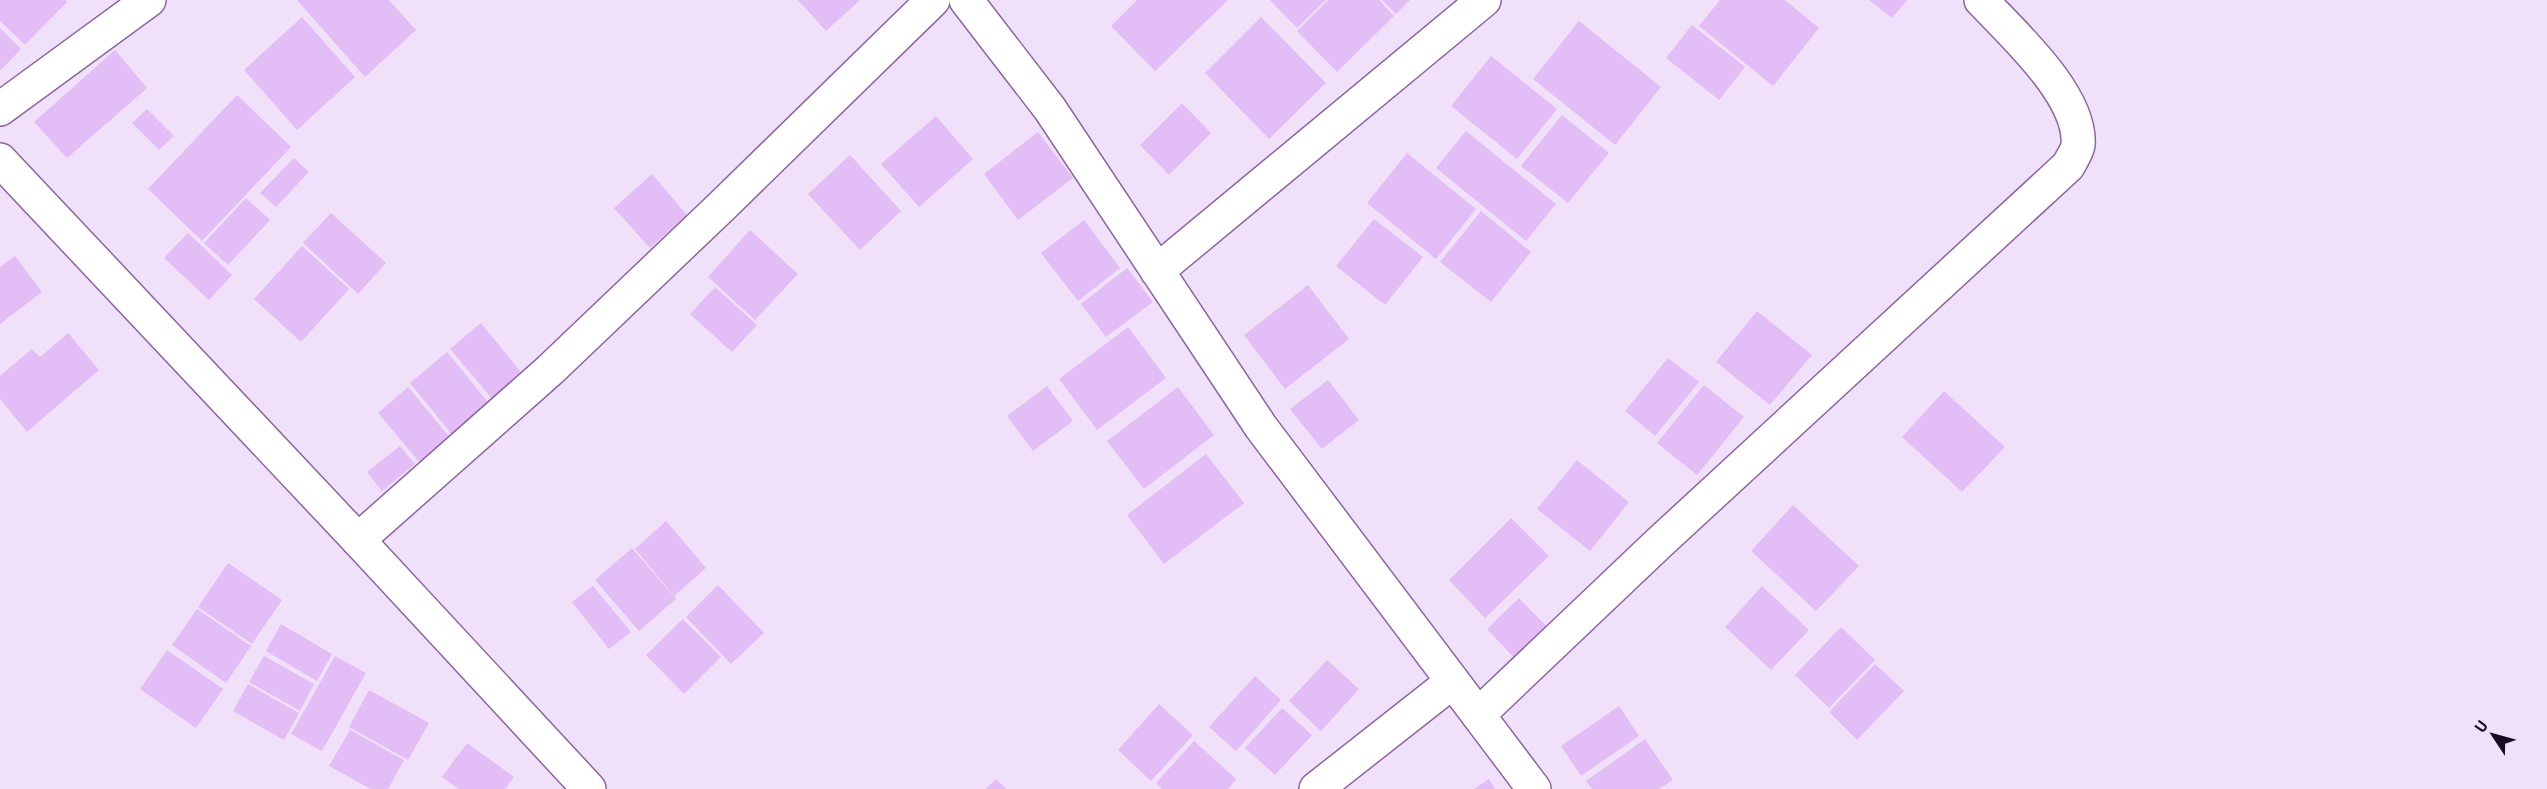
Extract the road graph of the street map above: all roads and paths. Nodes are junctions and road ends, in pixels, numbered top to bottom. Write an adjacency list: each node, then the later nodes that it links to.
1 (149, 0): 6 (street)
2 (933, 0): 9 (street)
3 (966, 0): 8 (street)
4 (1484, 0): 8 (street)
5 (1981, 0): 11 (street)
6 (0, 109)
7 (0, 160): 9 (street)
8 (1157, 271): 10 (street)
9 (358, 540): 12 (street)
10 (1452, 682): 11 (street); 13 (street)
11 (1478, 715): 14 (street)
12 (589, 789)
13 (1316, 789)
14 (1534, 789)

